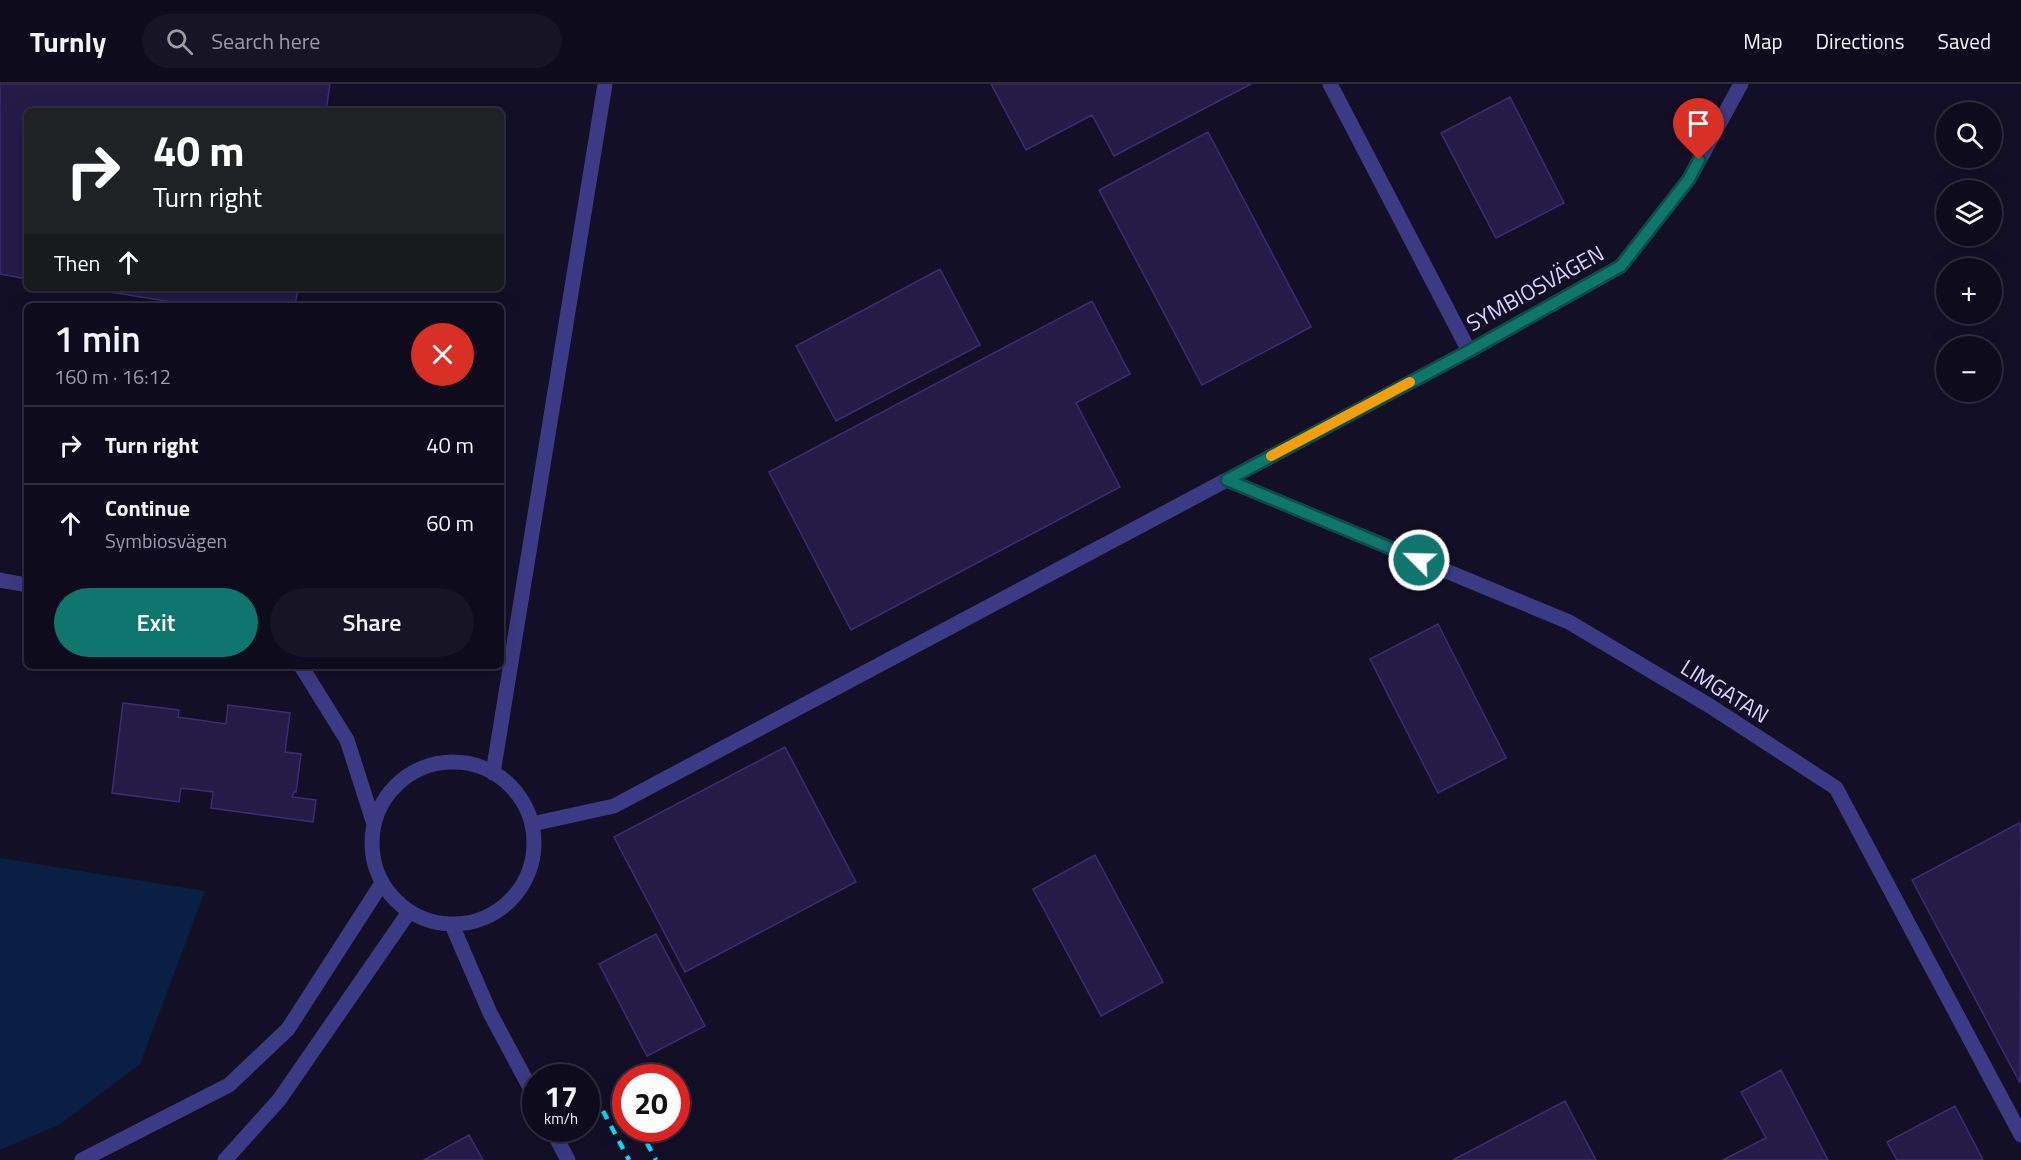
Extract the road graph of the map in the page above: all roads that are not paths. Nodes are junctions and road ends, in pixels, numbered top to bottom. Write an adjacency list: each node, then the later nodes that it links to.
1 (604, 84): 9 (lane)
2 (1330, 84): 4 (lane)
3 (1742, 84): 4 (lane, SYMBIOSVÄGEN)
4 (1469, 351): 5 (lane, SYMBIOSVÄGEN)
5 (1227, 480): 11 (lane, SYMBIOSVÄGEN); 16 (lane, LIMGATAN)
6 (0, 580): 7 (lane)
7 (24, 584)
8 (303, 669): 10 (lane)
9 (493, 772): 10 (lane); 11 (lane)
10 (374, 824): 12 (lane)
11 (532, 824): 14 (lane)
12 (382, 883): 13 (lane); 18 (lane)
13 (409, 912): 14 (lane); 19 (lane)
14 (452, 925): 15 (lane)
15 (522, 1073)
16 (2021, 1136)
17 (558, 1142): 20 (lane)
18 (82, 1160)
19 (225, 1160)
20 (568, 1160)

